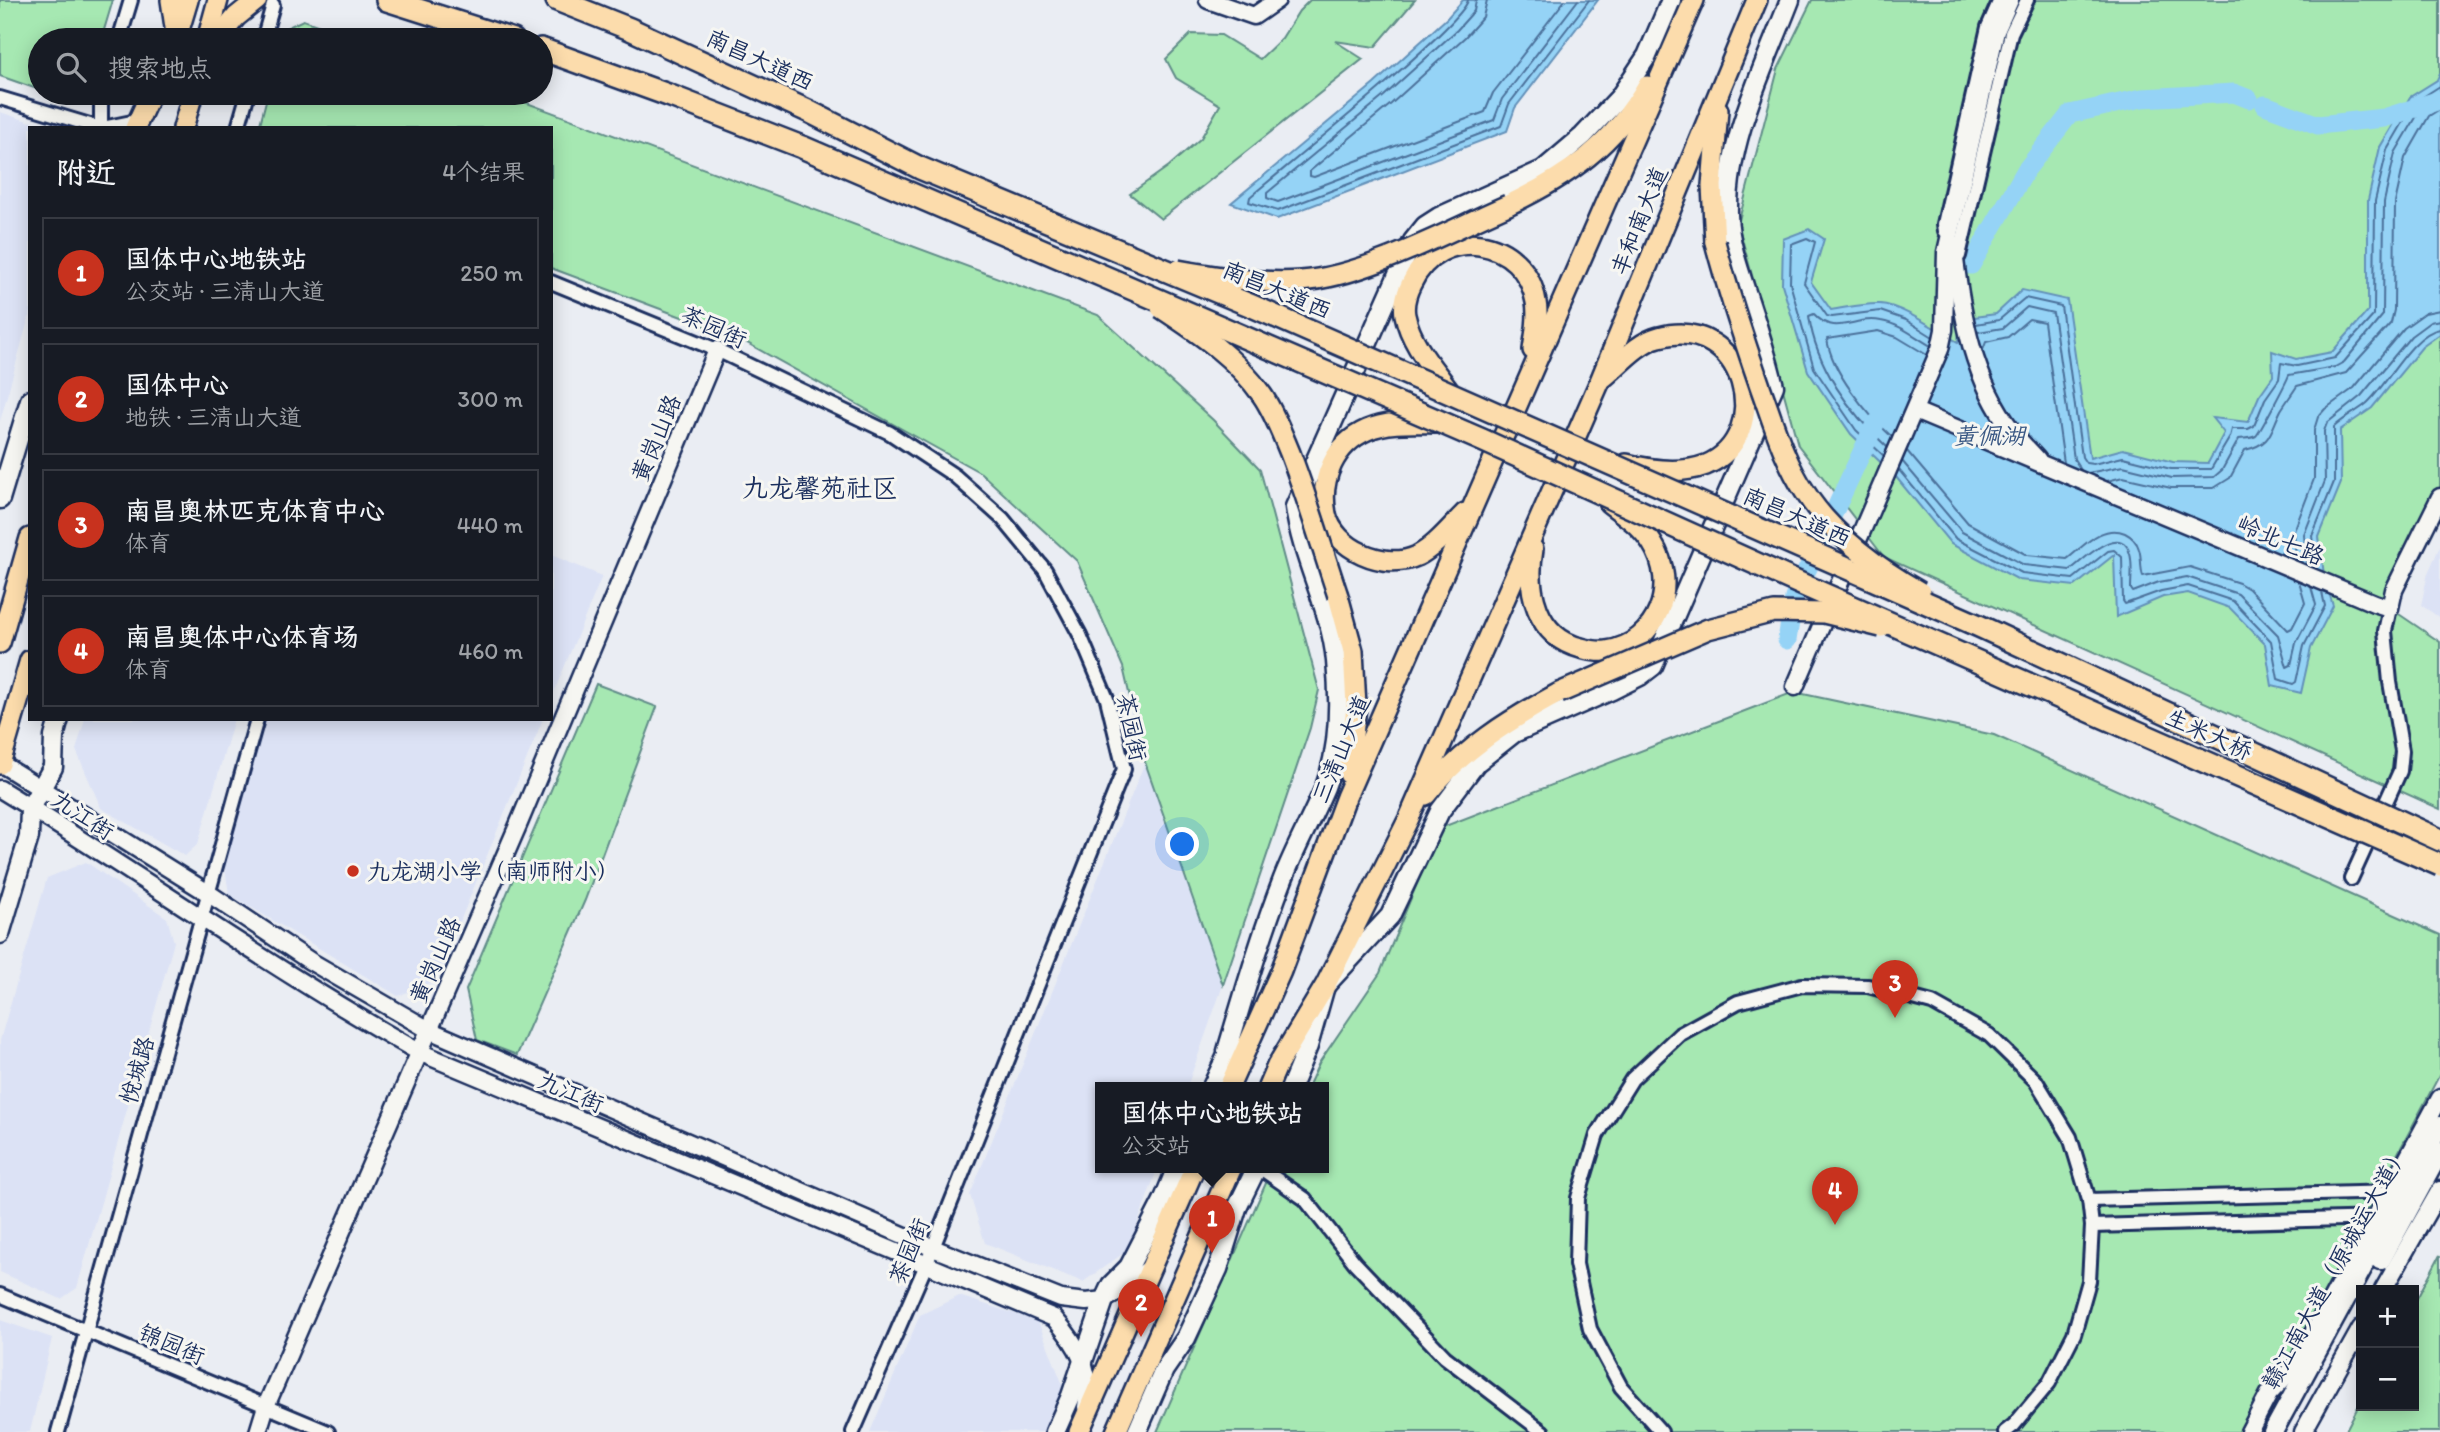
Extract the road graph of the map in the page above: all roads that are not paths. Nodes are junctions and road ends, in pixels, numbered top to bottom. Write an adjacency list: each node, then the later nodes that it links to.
1 (131, 0): 19 (street)
2 (171, 0): 20 (main road)
3 (188, 0): 21 (main road)
4 (218, 0): 22 (main road)
5 (387, 0): 25 (highway)
6 (557, 0): 39 (highway, 南昌大道西, bridge)
7 (1208, 0): 8 (street)
8 (1277, 0)
9 (1671, 0): 81 (main road)
10 (1694, 0): 18 (main road, 丰和南大道)
11 (1757, 0): 27 (main road, 丰和南大道)
12 (1790, 0): 79 (main road)
13 (2000, 0): 38 (street)
14 (2010, 0): 38 (street)
15 (2020, 0): 38 (street, 岭北七路)
16 (2027, 0): 38 (street)
17 (265, 3): 23 (main road); 24 (street)
18 (1685, 22): 39 (main road, bridge); 43 (main road, 丰和南大道)
19 (123, 28)
20 (175, 28)
21 (180, 28)
22 (210, 28)
23 (227, 28)
24 (264, 28)
25 (475, 28)
26 (553, 53): 41 (highway)
27 (1719, 92): 44 (main road, 丰和南大道); 59 (main road, bridge)
28 (0, 98): 34 (street)
29 (101, 105): 35 (street)
30 (145, 105): 33 (main road)
31 (190, 105): 36 (main road)
32 (245, 105): 37 (street)
33 (136, 125)
34 (95, 126)
35 (102, 126)
36 (185, 126)
37 (239, 126)
38 (1951, 258): 47 (street); 51 (street, 岭北七路)
39 (1151, 265): 45 (highway, 南昌大道西, bridge)
40 (553, 283): 42 (street, 茶园街)
41 (1128, 287): 48 (highway, bridge); 69 (main road, bridge)
42 (717, 350): 80 (street, 黄岗山路); 101 (street, 茶园街)
43 (1530, 372): 45 (main road); 49 (main road, 丰和南大道)
44 (1600, 381): 50 (main road, bridge); 56 (main road, 丰和南大道)
45 (1451, 393): 50 (highway, 南昌大道西, bridge)
46 (28, 407): 54 (main road)
47 (1915, 411): 51 (street, 岭北七路); 63 (street)
48 (1441, 423): 52 (highway, bridge); 55 (main road)
49 (1504, 433): 55 (main road, 三清山大道)
50 (1596, 457): 59 (highway, 南昌大道西, bridge)
51 (2042, 465): 58 (street, 岭北七路)
52 (1592, 489): 56 (main road, bridge); 61 (highway, bridge)
53 (2440, 498): 58 (street)
54 (0, 499)
55 (1473, 504): 69 (main road, 三清山大道)
56 (1537, 524): 71 (main road)
57 (28, 545): 60 (main road)
58 (2390, 608): 74 (street)
59 (1979, 626): 72 (highway, 生米大桥, bridge)
60 (0, 643)
61 (1957, 651): 71 (main road, bridge); 73 (highway, 生米大桥, bridge)
62 (28, 667): 66 (main road)
63 (1796, 687)
64 (58, 721): 68 (main road)
65 (256, 721): 75 (street, 悦城路)
66 (0, 763): 68 (street, 九江街)
67 (0, 789): 70 (street, 九江街)
68 (41, 789): 70 (main road); 75 (street, 九江街)
69 (1346, 797): 78 (main road, 三清山大道)
70 (30, 808): 76 (street, 九江街); 77 (main road)
71 (1409, 818): 79 (main road)
72 (2440, 840)
73 (2440, 865)
74 (2351, 879)
75 (208, 893): 76 (street, 悦城路); 80 (street, 九江街)
76 (202, 917): 82 (street, 九江街); 109 (street, 悦城路)
77 (0, 934)
78 (1281, 971): 81 (main road); 84 (main road, 三清山大道)
79 (1325, 986): 85 (main road); 86 (main road)
80 (429, 1030): 82 (street, 黄岗山路); 101 (street, 九江街)
81 (1227, 1051): 83 (main road)
82 (419, 1052): 103 (street, 九江街); 112 (street, 黄岗山路)
83 (1214, 1082)
84 (1231, 1082)
85 (1270, 1082)
86 (1293, 1082)
87 (2440, 1098): 96 (street)
88 (2440, 1126): 96 (main road, 赣江南大道（原城运大道）)
89 (2440, 1152): 96 (main road, 赣江南大道（原城运大道）)
90 (1175, 1173): 97 (main road)
91 (1192, 1173): 102 (main road)
92 (1230, 1173): 119 (main road)
93 (1255, 1173): 120 (main road)
94 (1267, 1173): 121 (street)
95 (2440, 1190): 105 (street)
96 (2404, 1191): 98 (street); 99 (main road, 赣江南大道（原城运大道）); 99 (street)
97 (1164, 1199): 102 (main road); 107 (main road)
98 (2089, 1200): 100 (street); 122 (street)
99 (2390, 1218): 100 (street); 104 (main road, 赣江南大道（原城运大道）); 124 (street); 125 (main road, 赣江南大道（原城运大道）)
100 (2092, 1226): 123 (street)
101 (933, 1248): 103 (street, 茶园街); 107 (street, 九江街)
102 (1155, 1263): 107 (street); 113 (main road)
103 (926, 1265): 111 (street, 九江街); 117 (street, 茶园街)
104 (2365, 1285)
105 (2386, 1285)
106 (0, 1295): 109 (street, 锦园街)
107 (1104, 1300): 111 (main road)
108 (2356, 1304): 126 (main road, 赣江南大道（原城运大道）)
109 (86, 1331): 112 (street, 锦园街); 114 (street, 悦城路)
110 (2356, 1337): 127 (street)
111 (1082, 1362): 113 (street, 九江街); 118 (main road)
112 (266, 1406): 115 (street, 黄岗山路); 116 (street, 锦园街)
113 (1081, 1429)
114 (58, 1432)
115 (258, 1432)
116 (328, 1432)
117 (853, 1432)
118 (1055, 1432)
119 (1116, 1432)
120 (1137, 1432)
121 (1543, 1432)
122 (1661, 1432)
123 (2005, 1432)
124 (2249, 1432)
125 (2273, 1432)
126 (2285, 1432)
127 (2303, 1432)

